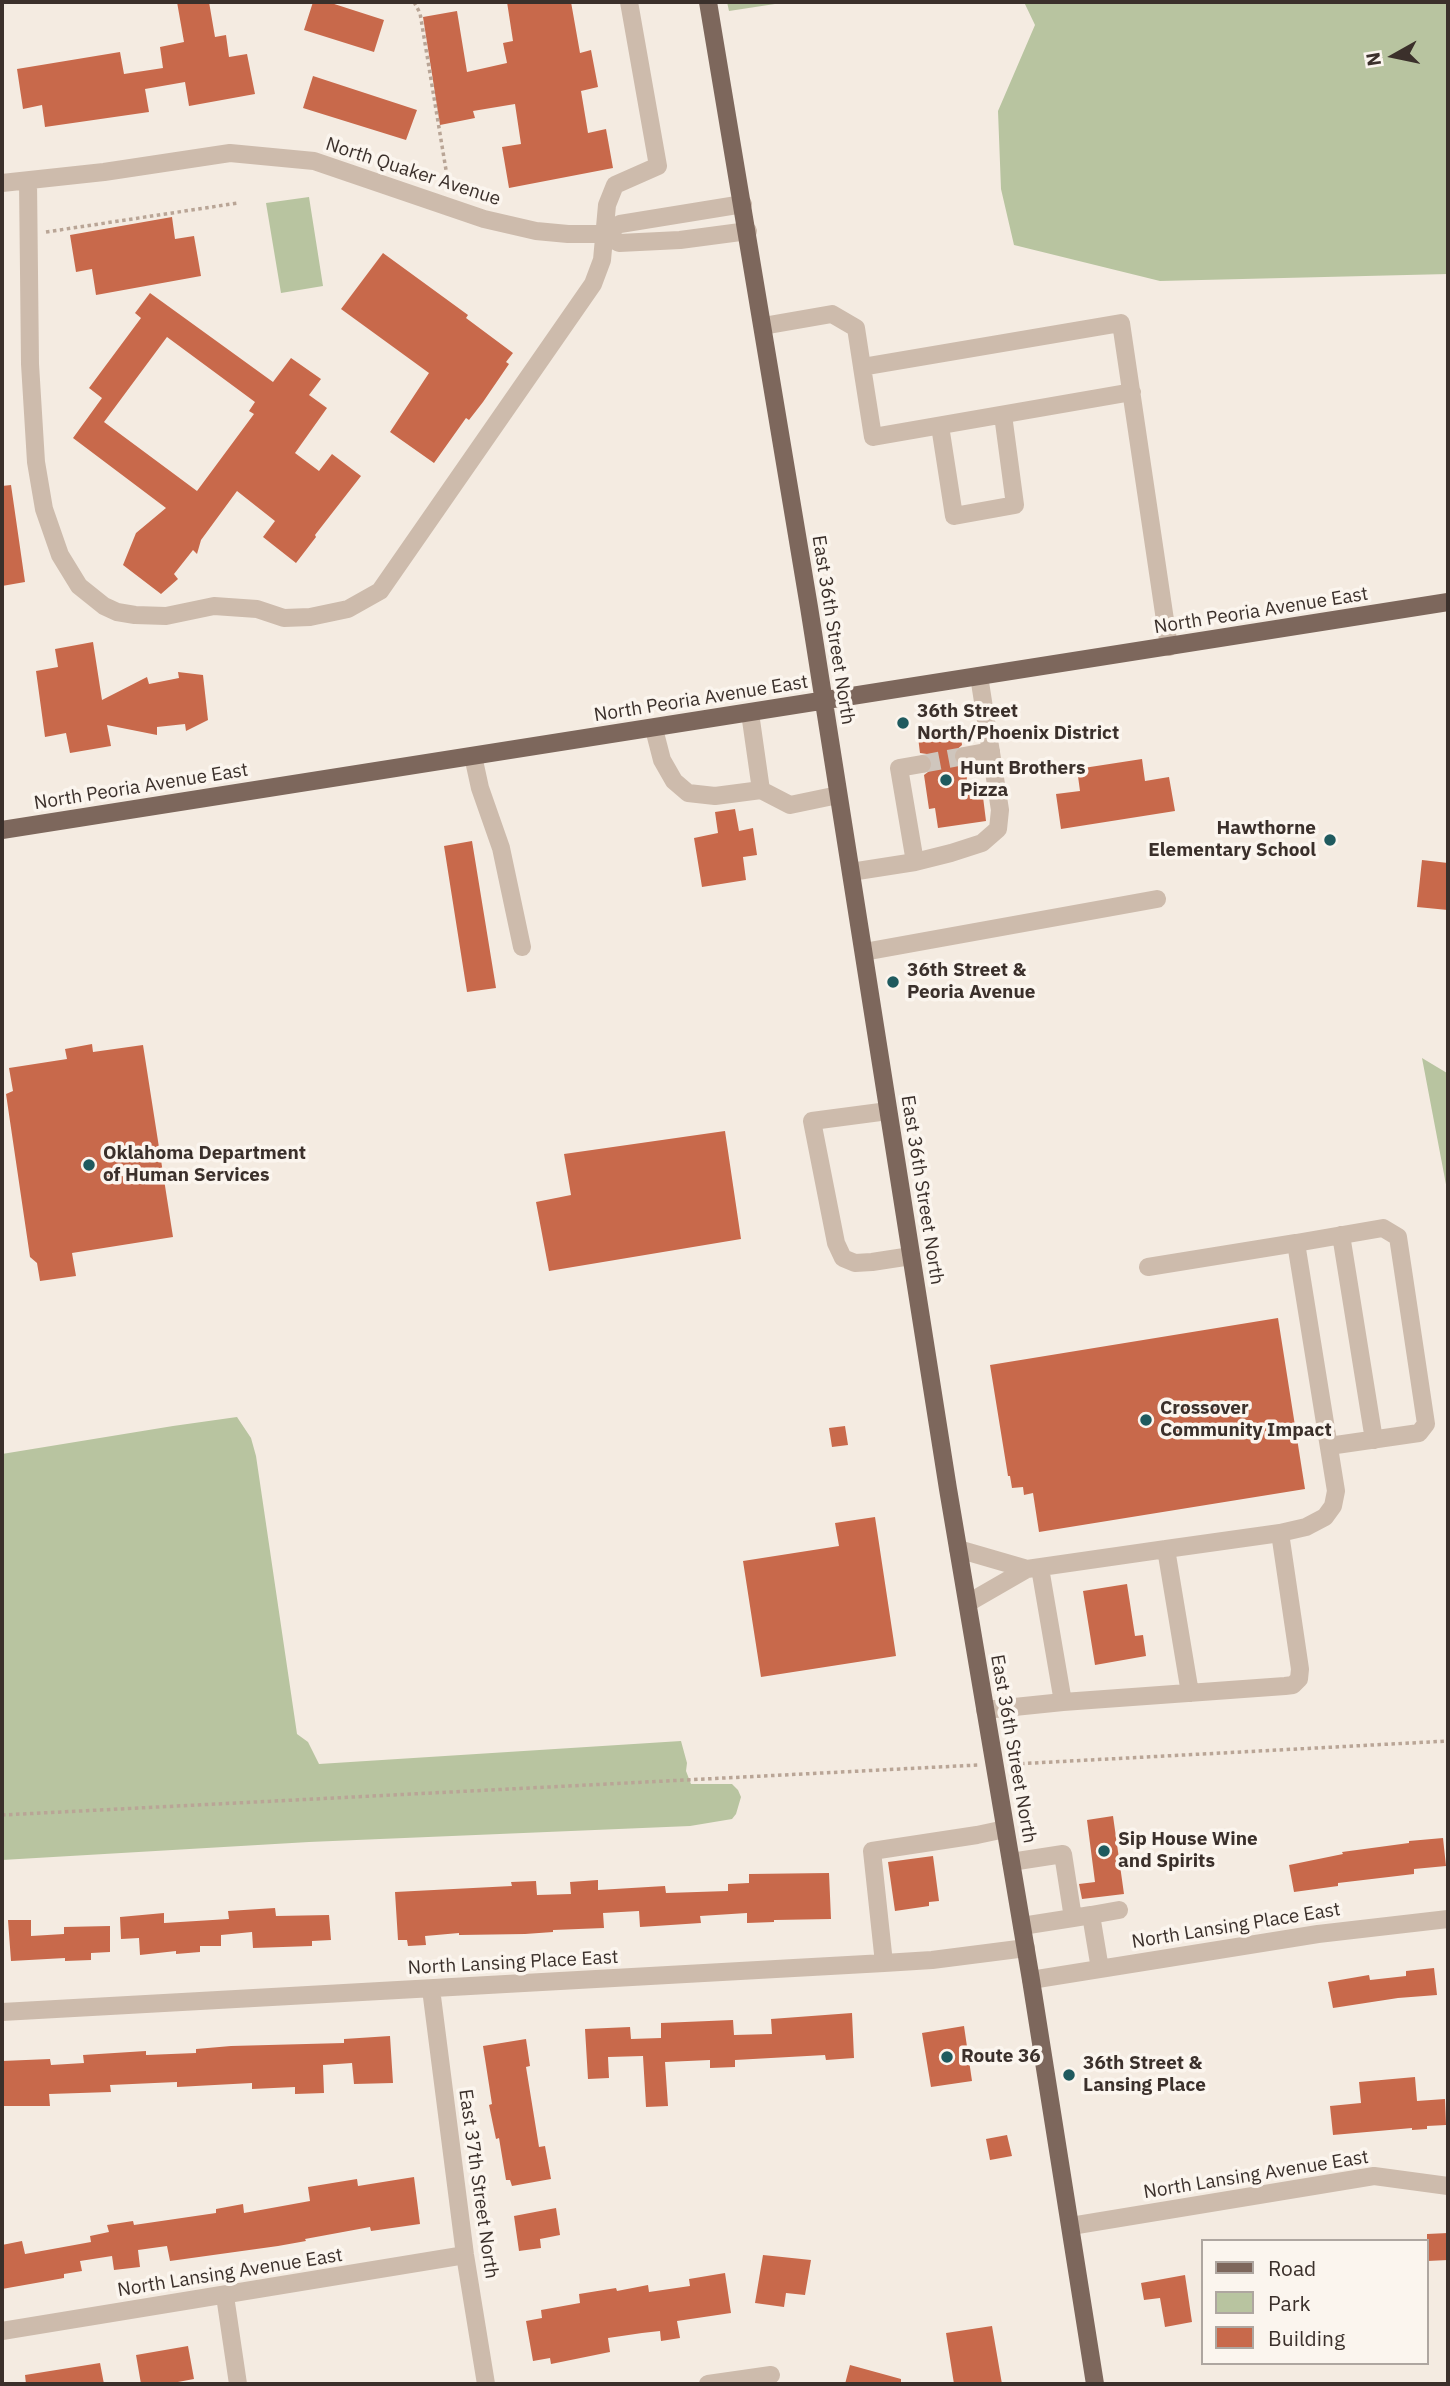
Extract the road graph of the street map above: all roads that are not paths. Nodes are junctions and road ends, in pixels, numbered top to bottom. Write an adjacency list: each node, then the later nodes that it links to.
1 (629, 2): 7 (street)
2 (708, 2): 5 (main road, East 36th Street North)
3 (28, 181): 4 (street, North Quaker Avenue); 7 (street, North Quaker Avenue); 7 (street)
4 (2, 183)
5 (743, 204): 6 (main road, East 36th Street North); 7 (street, North Quaker Avenue)
6 (748, 231): 7 (street, North Quaker Avenue); 8 (main road, East 36th Street North)
7 (603, 234)
8 (764, 326): 9 (street); 16 (main road, East 36th Street North)
9 (862, 368): 10 (street); 12 (street)
10 (1132, 392): 11 (street); 14 (street)
11 (1003, 415): 12 (street); 12 (street)
12 (940, 426)
13 (1448, 602): 14 (main road, North Peoria Avenue East)
14 (1169, 647): 15 (main road, North Peoria Avenue East)
15 (979, 676): 16 (main road, North Peoria Avenue East); 19 (street)
16 (823, 701): 17 (main road, North Peoria Avenue East); 24 (main road, East 36th Street North)
17 (750, 713): 18 (main road, North Peoria Avenue East); 23 (street)
18 (654, 729): 20 (main road, North Peoria Avenue East); 23 (street)
19 (991, 751): 21 (street); 26 (street)
20 (473, 756): 25 (main road, North Peoria Avenue East); 29 (street)
21 (964, 756)
22 (922, 764): 26 (street)
23 (761, 790): 24 (street)
24 (838, 795): 27 (main road, East 36th Street North)
25 (2, 830)
26 (915, 862): 27 (street)
27 (850, 872): 30 (main road, East 36th Street North)
28 (1157, 900): 30 (street)
29 (522, 947)
30 (864, 953): 31 (main road, East 36th Street North)
31 (888, 1111): 34 (main road, East 36th Street North); 34 (street)
32 (1341, 1235): 33 (street); 36 (street); 36 (street)
33 (1296, 1243): 35 (street); 37 (street)
34 (911, 1256): 39 (main road, East 36th Street North)
35 (1148, 1267)
36 (1374, 1440): 37 (street)
37 (1329, 1446): 38 (street)
38 (1280, 1533): 40 (street); 43 (street)
39 (958, 1549): 41 (street); 42 (main road, East 36th Street North)
40 (1166, 1549): 41 (street); 43 (street)
41 (1034, 1568): 42 (street); 44 (street)
42 (968, 1603): 45 (main road, East 36th Street North)
43 (1189, 1693): 44 (street)
44 (1063, 1702): 45 (street)
45 (985, 1710): 46 (main road, East 36th Street North)
46 (1005, 1829): 47 (main road, East 36th Street North); 53 (street)
47 (1011, 1862): 49 (street); 51 (main road, East 36th Street North)
48 (1119, 1910): 49 (street)
49 (1082, 1916): 51 (street); 54 (street)
50 (1448, 1919): 54 (street, North Lansing Place East)
51 (1022, 1926): 52 (main road, East 36th Street North)
52 (1026, 1948): 53 (street, North Lansing Place East); 55 (main road, East 36th Street North)
53 (884, 1963): 56 (street, North Lansing Place East)
54 (1100, 1969): 55 (street, North Lansing Place East)
55 (1031, 1980): 59 (main road, East 36th Street North)
56 (430, 1989): 57 (street, North Lansing Place East); 60 (street, East 37th Street North)
57 (2, 2012)
58 (1448, 2186): 59 (street, North Lansing Avenue East)
59 (1071, 2226): 67 (main road, East 36th Street North)
60 (465, 2255): 61 (street, North Lansing Avenue East); 65 (street, East 37th Street North)
61 (225, 2296): 62 (street, North Lansing Avenue East); 64 (street)
62 (2, 2331)
63 (771, 2375): 66 (street)
64 (239, 2384)
65 (486, 2384)
66 (708, 2384)
67 (1095, 2384)

